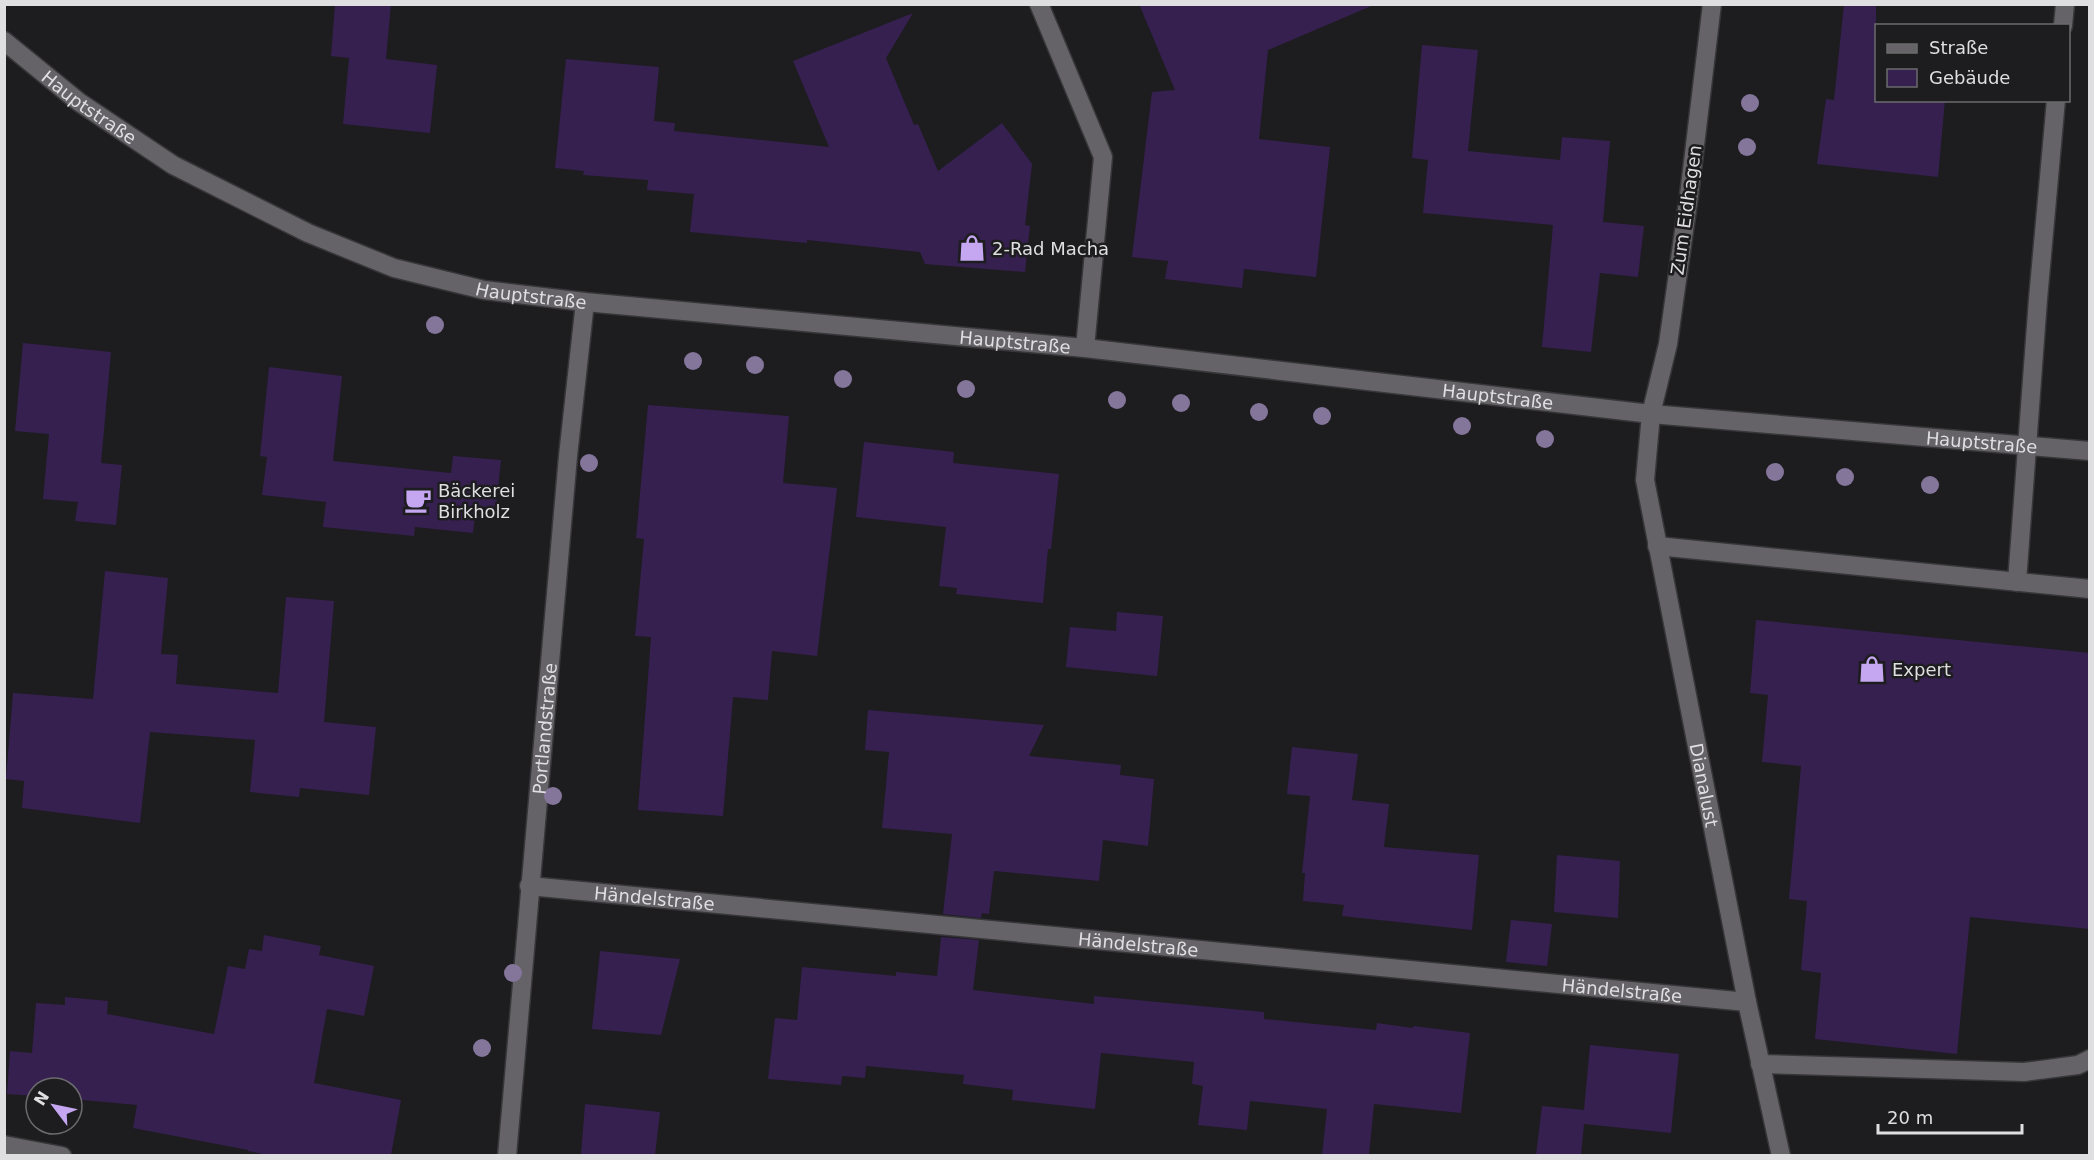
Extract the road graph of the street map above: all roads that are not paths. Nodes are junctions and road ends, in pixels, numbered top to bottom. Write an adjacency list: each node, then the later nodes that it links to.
1 (1039, 4): 8 (street)
2 (1712, 4): 9 (street, Zum Eidhagen)
3 (2065, 4): 4 (street)
4 (2063, 24)
5 (4, 41): 7 (street, Hauptstraße)
6 (2056, 102): 10 (street)
7 (585, 302): 8 (street, Hauptstraße); 15 (street, Portlandstraße)
8 (1085, 348): 9 (street, Hauptstraße)
9 (1651, 414): 10 (street, Hauptstraße); 12 (street, Dianalust)
10 (2027, 445): 11 (street, Hauptstraße); 13 (street)
11 (2090, 451)
12 (1657, 546): 13 (street); 16 (street, Dianalust)
13 (2017, 582): 14 (street)
14 (2090, 589)
15 (529, 886): 16 (street, Händelstraße); 21 (street, Portlandstraße)
16 (1747, 1002): 18 (street, Dianalust)
17 (2090, 1059): 18 (street)
18 (1760, 1064): 22 (street, Dianalust)
19 (4, 1145): 20 (street)
20 (62, 1155)
21 (507, 1155)
22 (1780, 1155)

